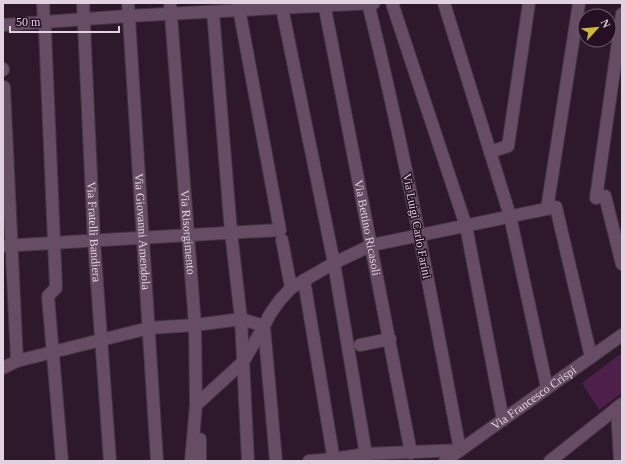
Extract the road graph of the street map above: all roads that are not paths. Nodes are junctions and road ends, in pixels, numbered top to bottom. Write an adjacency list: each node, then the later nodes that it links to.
1 (43, 3): 19 (street)
2 (83, 3): 17 (street, Via Fratelli Bandiera)
3 (128, 3): 16 (street, Via Giovanni Amendola)
4 (368, 3): 5 (street); 10 (street); 28 (street, Via Luigi Carlo Farini)
5 (374, 3)
6 (392, 3): 24 (street)
7 (444, 3): 21 (street)
8 (529, 3): 21 (street)
9 (579, 3): 22 (street)
10 (324, 4): 11 (street); 34 (street, Via Bettino Ricasoli)
11 (281, 5): 12 (street); 35 (street)
12 (238, 7): 14 (street); 26 (street)
13 (170, 9): 14 (street); 16 (street); 27 (street, Via Risorgimento)
14 (213, 12): 25 (street)
15 (622, 14): 36 (street)
16 (128, 16): 17 (street); 29 (street, Via Giovanni Amendola)
17 (84, 19): 19 (street); 44 (street, Via Fratelli Bandiera)
18 (3, 25): 19 (street)
19 (44, 26): 32 (street)
20 (4, 87): 33 (street)
21 (490, 152): 23 (street)
22 (552, 208): 23 (street); 48 (street)
23 (510, 216): 24 (street); 52 (street)
24 (466, 226): 28 (street); 55 (street)
25 (231, 232): 26 (street); 27 (street); 39 (street)
26 (281, 235): 38 (street)
27 (188, 236): 29 (street); 40 (street, Via Risorgimento)
28 (419, 236): 34 (street); 57 (street, Via Luigi Carlo Farini)
29 (143, 238): 30 (street); 42 (street, Via Giovanni Amendola)
30 (103, 240)
31 (85, 241): 32 (street)
32 (54, 243): 33 (street); 47 (street)
33 (7, 246): 49 (street)
34 (372, 246): 35 (street); 45 (street, Via Bettino Ricasoli)
35 (334, 263): 37 (street); 59 (street)
36 (622, 264)
37 (304, 280): 38 (street); 60 (street)
38 (292, 288): 41 (street)
39 (241, 319): 40 (street); 41 (street); 50 (street)
40 (195, 325): 42 (street); 53 (street, Via Risorgimento)
41 (264, 326): 50 (street); 67 (street)
42 (149, 328): 44 (street); 63 (street, Via Giovanni Amendola)
43 (622, 335): 48 (street, Via Francesco Crispi)
44 (101, 339): 47 (street); 62 (street, Via Fratelli Bandiera)
45 (390, 339): 46 (street); 58 (street, Via Bettino Ricasoli)
46 (360, 345)
47 (53, 352): 49 (street); 61 (street)
48 (591, 357): 52 (street, Via Francesco Crispi)
49 (17, 361): 51 (street)
50 (243, 362): 53 (street); 66 (street)
51 (3, 368)
52 (547, 388): 55 (street, Via Francesco Crispi)
53 (196, 405): 64 (street, Via Risorgimento)
54 (619, 406): 70 (street); 71 (street)
55 (502, 420): 57 (street, Via Francesco Crispi)
56 (200, 426): 65 (street)
57 (460, 450): 58 (street); 69 (street, Via Francesco Crispi)
58 (411, 453): 59 (street)
59 (366, 458): 60 (street)
60 (334, 460): 68 (street)
61 (62, 461)
62 (110, 461)
63 (157, 461)
64 (191, 461)
65 (200, 461)
66 (248, 461)
67 (276, 461)
68 (309, 461)
69 (445, 461)
70 (550, 461)
71 (620, 461)

